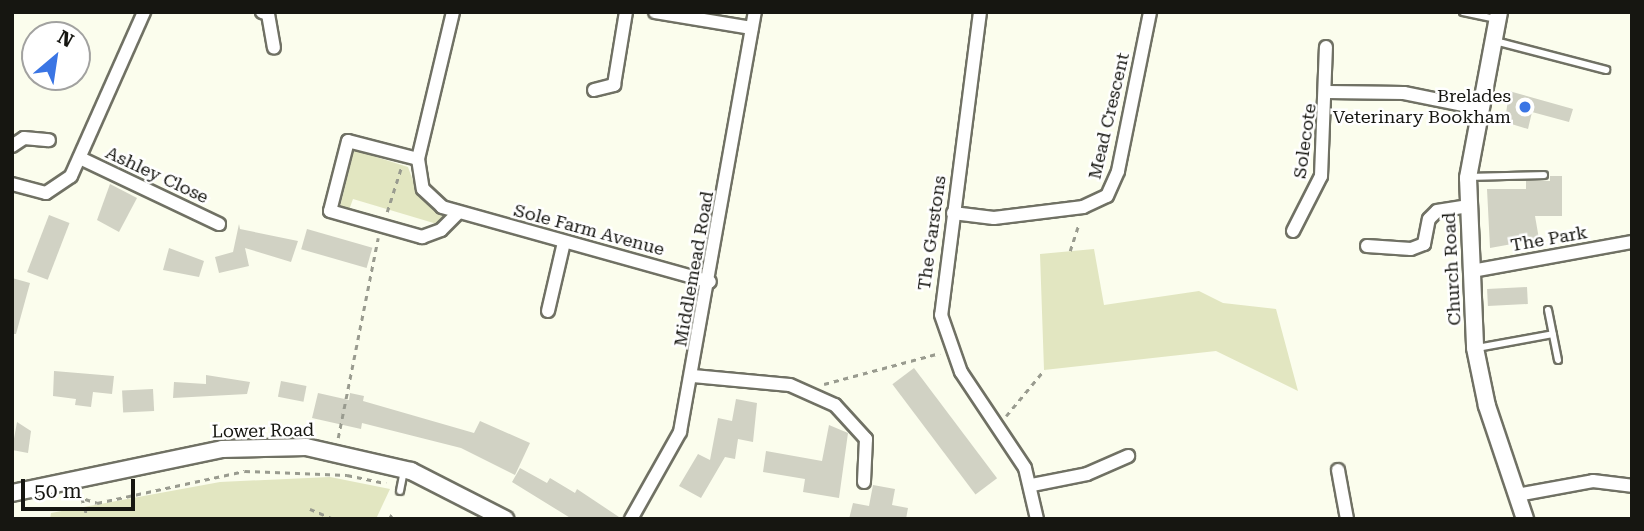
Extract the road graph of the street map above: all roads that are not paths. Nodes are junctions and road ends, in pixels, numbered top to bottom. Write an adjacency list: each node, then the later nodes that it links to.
1 (144, 12): 21 (street)
2 (262, 12): 13 (street)
3 (453, 12): 22 (street, Sole Farm Avenue)
4 (626, 12): 16 (street)
5 (655, 12): 11 (street)
6 (755, 12): 11 (street, Middlemead Road)
7 (980, 12): 28 (street, The Garstons)
8 (1150, 12): 28 (street, Mead Crescent)
9 (1463, 12): 10 (lane)
10 (1498, 16): 12 (street, Church Road)
11 (752, 27): 35 (street, Middlemead Road)
12 (1493, 40): 15 (lane); 18 (street, Church Road)
13 (274, 47)
14 (1326, 47): 17 (street, Solecote)
15 (1606, 70)
16 (594, 90)
17 (1328, 92): 18 (street, Solecote); 30 (street, Solecote)
18 (1478, 108): 24 (street, Church Road)
19 (49, 141): 20 (street)
20 (12, 146)
21 (80, 158): 25 (street); 29 (street, Ashley Close)
22 (418, 159): 27 (street, Sole Farm Avenue); 27 (street)
23 (1544, 176): 24 (lane)
24 (1468, 177): 26 (street, Church Road)
25 (12, 184)
26 (1469, 206): 33 (street); 34 (street, Church Road)
27 (459, 212): 31 (street, Sole Farm Avenue)
28 (953, 213): 46 (street, The Garstons)
29 (219, 224)
30 (1293, 231)
31 (564, 242): 35 (street, Sole Farm Avenue); 37 (street)
32 (1632, 242): 34 (street, The Park)
33 (1367, 246)
34 (1472, 271): 39 (street, Church Road)
35 (710, 282): 41 (street, Middlemead Road)
36 (1548, 310): 38 (lane)
37 (548, 311)
38 (1553, 334): 39 (lane); 40 (lane)
39 (1475, 348): 50 (street, Church Road)
40 (1558, 360)
41 (692, 376): 45 (street); 52 (street, Middlemead Road)
42 (1128, 456): 46 (street)
43 (405, 470): 48 (lane); 49 (street, Lower Road); 51 (street, Lower Road)
44 (1338, 470): 54 (street)
45 (864, 482)
46 (1032, 485): 53 (street, The Garstons)
47 (1632, 486): 50 (street)
48 (400, 488)
49 (12, 493)
50 (1517, 495): 55 (street, Church Road)
51 (505, 519)
52 (631, 519)
53 (1037, 519)
54 (1347, 519)
55 (1525, 519)

